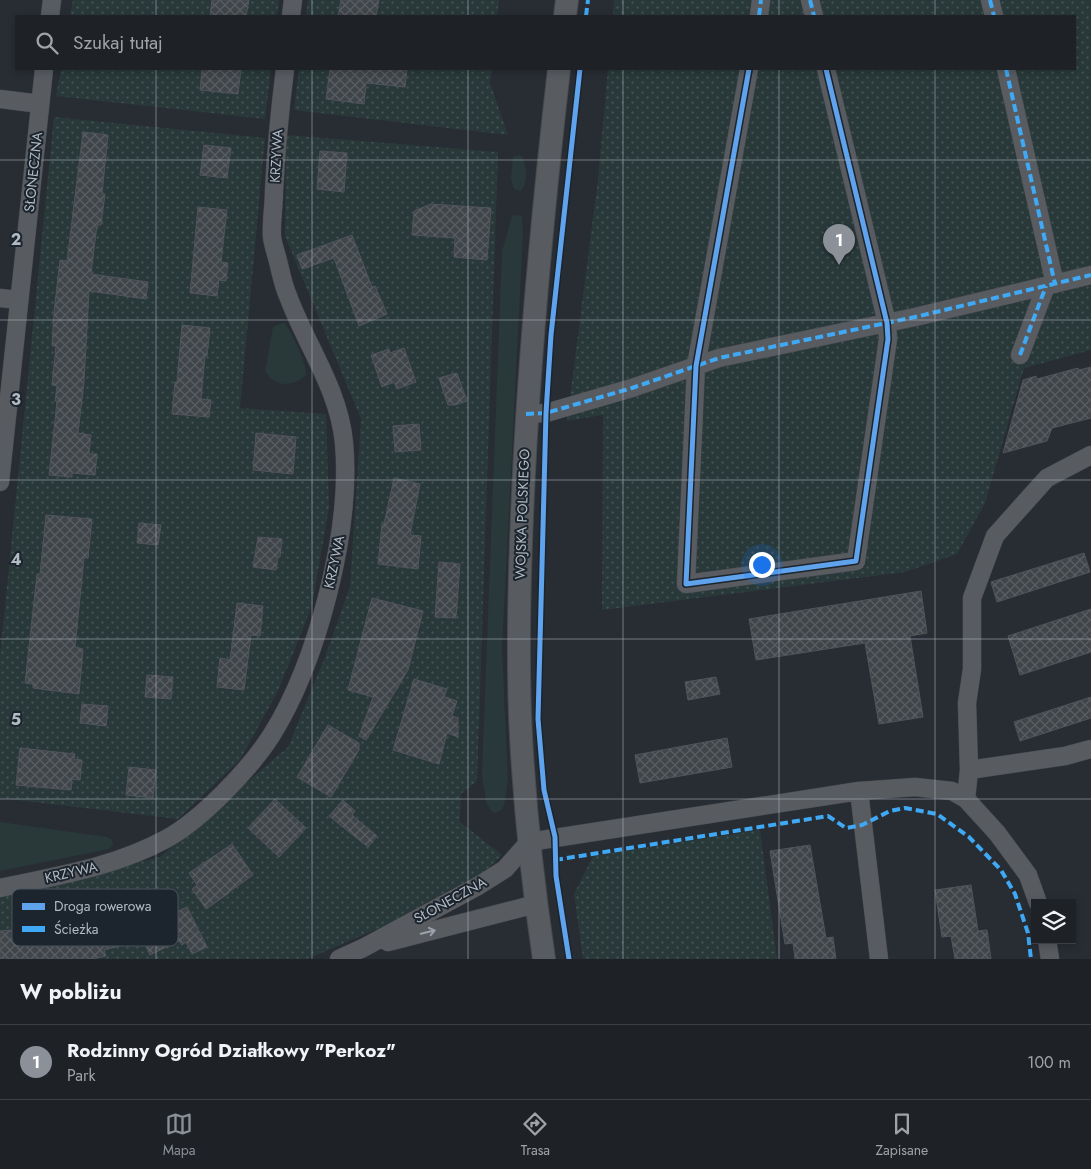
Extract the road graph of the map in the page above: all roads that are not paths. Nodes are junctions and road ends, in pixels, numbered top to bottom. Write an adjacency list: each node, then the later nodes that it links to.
1 (52, 0): 7 (street)
2 (293, 0): 8 (street)
3 (567, 0): 9 (street)
4 (761, 0): 10 (street)
5 (810, 0): 11 (street)
6 (990, 0): 12 (street)
7 (50, 15)
8 (291, 15)
9 (565, 15)
10 (758, 15)
11 (814, 15)
12 (994, 15)
13 (44, 70): 20 (street, SŁONECZNA)
14 (285, 70): 36 (street, KRZYWA)
15 (559, 70): 28 (street, WOJSKA POLSKIEGO)
16 (750, 70): 27 (street)
17 (826, 70): 25 (street)
18 (1006, 70): 22 (street)
19 (0, 100): 20 (street)
20 (40, 104): 24 (street, SŁONECZNA)
21 (1091, 275): 22 (street)
22 (1051, 285): 25 (street); 26 (street)
23 (0, 298): 24 (street)
24 (18, 300): 30 (street, SŁONECZNA)
25 (887, 323): 27 (street); 27 (street)
26 (1020, 355)
27 (696, 366): 28 (street)
28 (526, 414): 35 (street, WOJSKA POLSKIEGO)
29 (1091, 455): 32 (street)
30 (0, 482)
31 (1091, 749): 32 (street)
32 (969, 770): 34 (street)
33 (859, 791): 34 (street); 35 (street); 43 (street)
34 (966, 799): 37 (street)
35 (529, 842): 38 (street, WOJSKA POLSKIEGO); 40 (street, SŁONECZNA)
36 (0, 888)
37 (1037, 899)
38 (536, 904): 40 (street, SŁONECZNA, one-way to 38); 42 (street, WOJSKA POLSKIEGO)
39 (1048, 944): 44 (street)
40 (364, 948): 41 (street, SŁONECZNA)
41 (339, 959)
42 (544, 959)
43 (879, 959)
44 (1050, 959)

